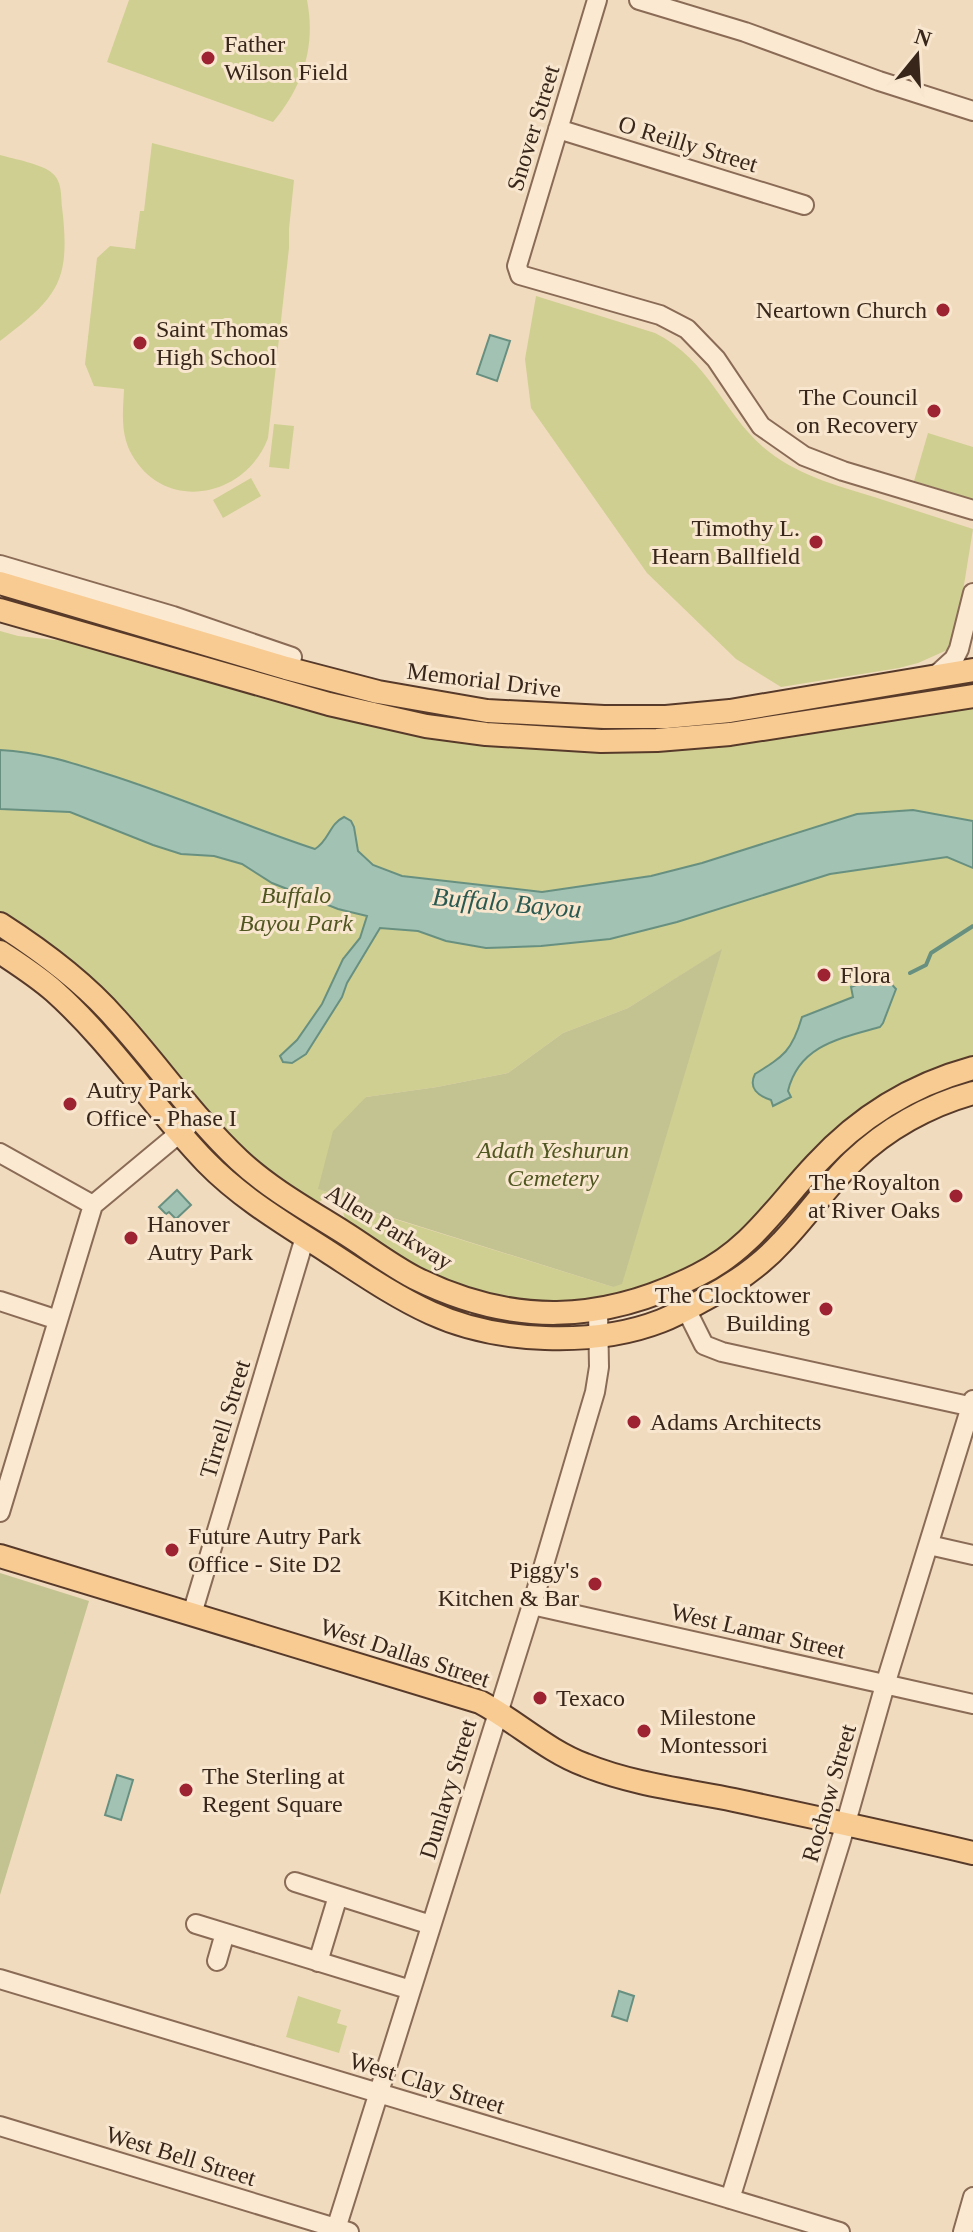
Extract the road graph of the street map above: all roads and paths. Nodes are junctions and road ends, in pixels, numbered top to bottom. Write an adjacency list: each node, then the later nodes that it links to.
1 (597, 0): 4 (street, Snover Street)
2 (639, 0): 3 (street)
3 (973, 111)
4 (558, 129): 5 (street, O Reilly Street); 6 (street, Snover Street)
5 (804, 205)
6 (973, 510)
7 (0, 565): 13 (street)
8 (0, 583): 17 (main road, Memorial Drive)
9 (0, 610): 12 (main road, Memorial Drive)
10 (972, 610): 15 (street)
11 (0, 621): 12 (main road)
12 (82, 634): 16 (main road, Memorial Drive)
13 (292, 657): 17 (main road)
14 (973, 670): 15 (main road, Memorial Drive)
15 (933, 678): 17 (main road, Memorial Drive)
16 (973, 696)
17 (403, 697)
18 (0, 924): 22 (main road, Allen Parkway)
19 (0, 952): 23 (main road)
20 (973, 1068): 25 (main road, Allen Parkway)
21 (973, 1093): 27 (main road)
22 (199, 1117): 23 (street); 29 (main road, Allen Parkway)
23 (180, 1133): 26 (street); 28 (main road)
24 (0, 1153): 26 (street)
25 (794, 1189): 27 (main road); 32 (main road, Allen Parkway)
26 (93, 1205): 33 (street)
27 (812, 1207): 31 (main road)
28 (305, 1237): 29 (main road); 34 (main road); 41 (street, Tirrell Street)
29 (411, 1276): 32 (main road, Allen Parkway)
30 (0, 1301): 33 (street)
31 (686, 1309): 34 (main road); 35 (street)
32 (598, 1310): 34 (street, Dunlavy Street)
33 (58, 1320): 36 (street)
34 (600, 1336): 40 (street, Dunlavy Street)
35 (972, 1404): 37 (street, Rochow Street)
36 (0, 1512)
37 (929, 1545): 38 (street); 42 (street, Rochow Street)
38 (973, 1555)
39 (0, 1556): 41 (main road, West Dallas Street)
40 (532, 1605): 42 (street, West Lamar Street); 44 (street, Dunlavy Street)
41 (192, 1614): 44 (main road, West Dallas Street)
42 (885, 1685): 43 (street, West Lamar Street); 45 (street, Rochow Street)
43 (973, 1704)
44 (498, 1711): 45 (main road, West Dallas Street); 50 (street, Dunlavy Street)
45 (846, 1823): 46 (main road, West Dallas Street); 59 (street, Rochow Street)
46 (973, 1853)
47 (295, 1882): 48 (street)
48 (338, 1896): 50 (street); 53 (street)
49 (196, 1924): 51 (street)
50 (431, 1925): 55 (street, Dunlavy Street)
51 (225, 1933): 52 (street); 53 (street)
52 (217, 1961)
53 (318, 1962): 55 (street)
54 (0, 1979): 56 (street, West Clay Street)
55 (411, 1990): 56 (street, Dunlavy Street)
56 (378, 2093): 59 (street, West Clay Street); 60 (street, Dunlavy Street)
57 (0, 2126): 60 (street, West Bell Street)
58 (973, 2197): 62 (street)
59 (730, 2199): 61 (street, West Clay Street)
60 (340, 2231)
61 (840, 2232)
62 (963, 2232)

